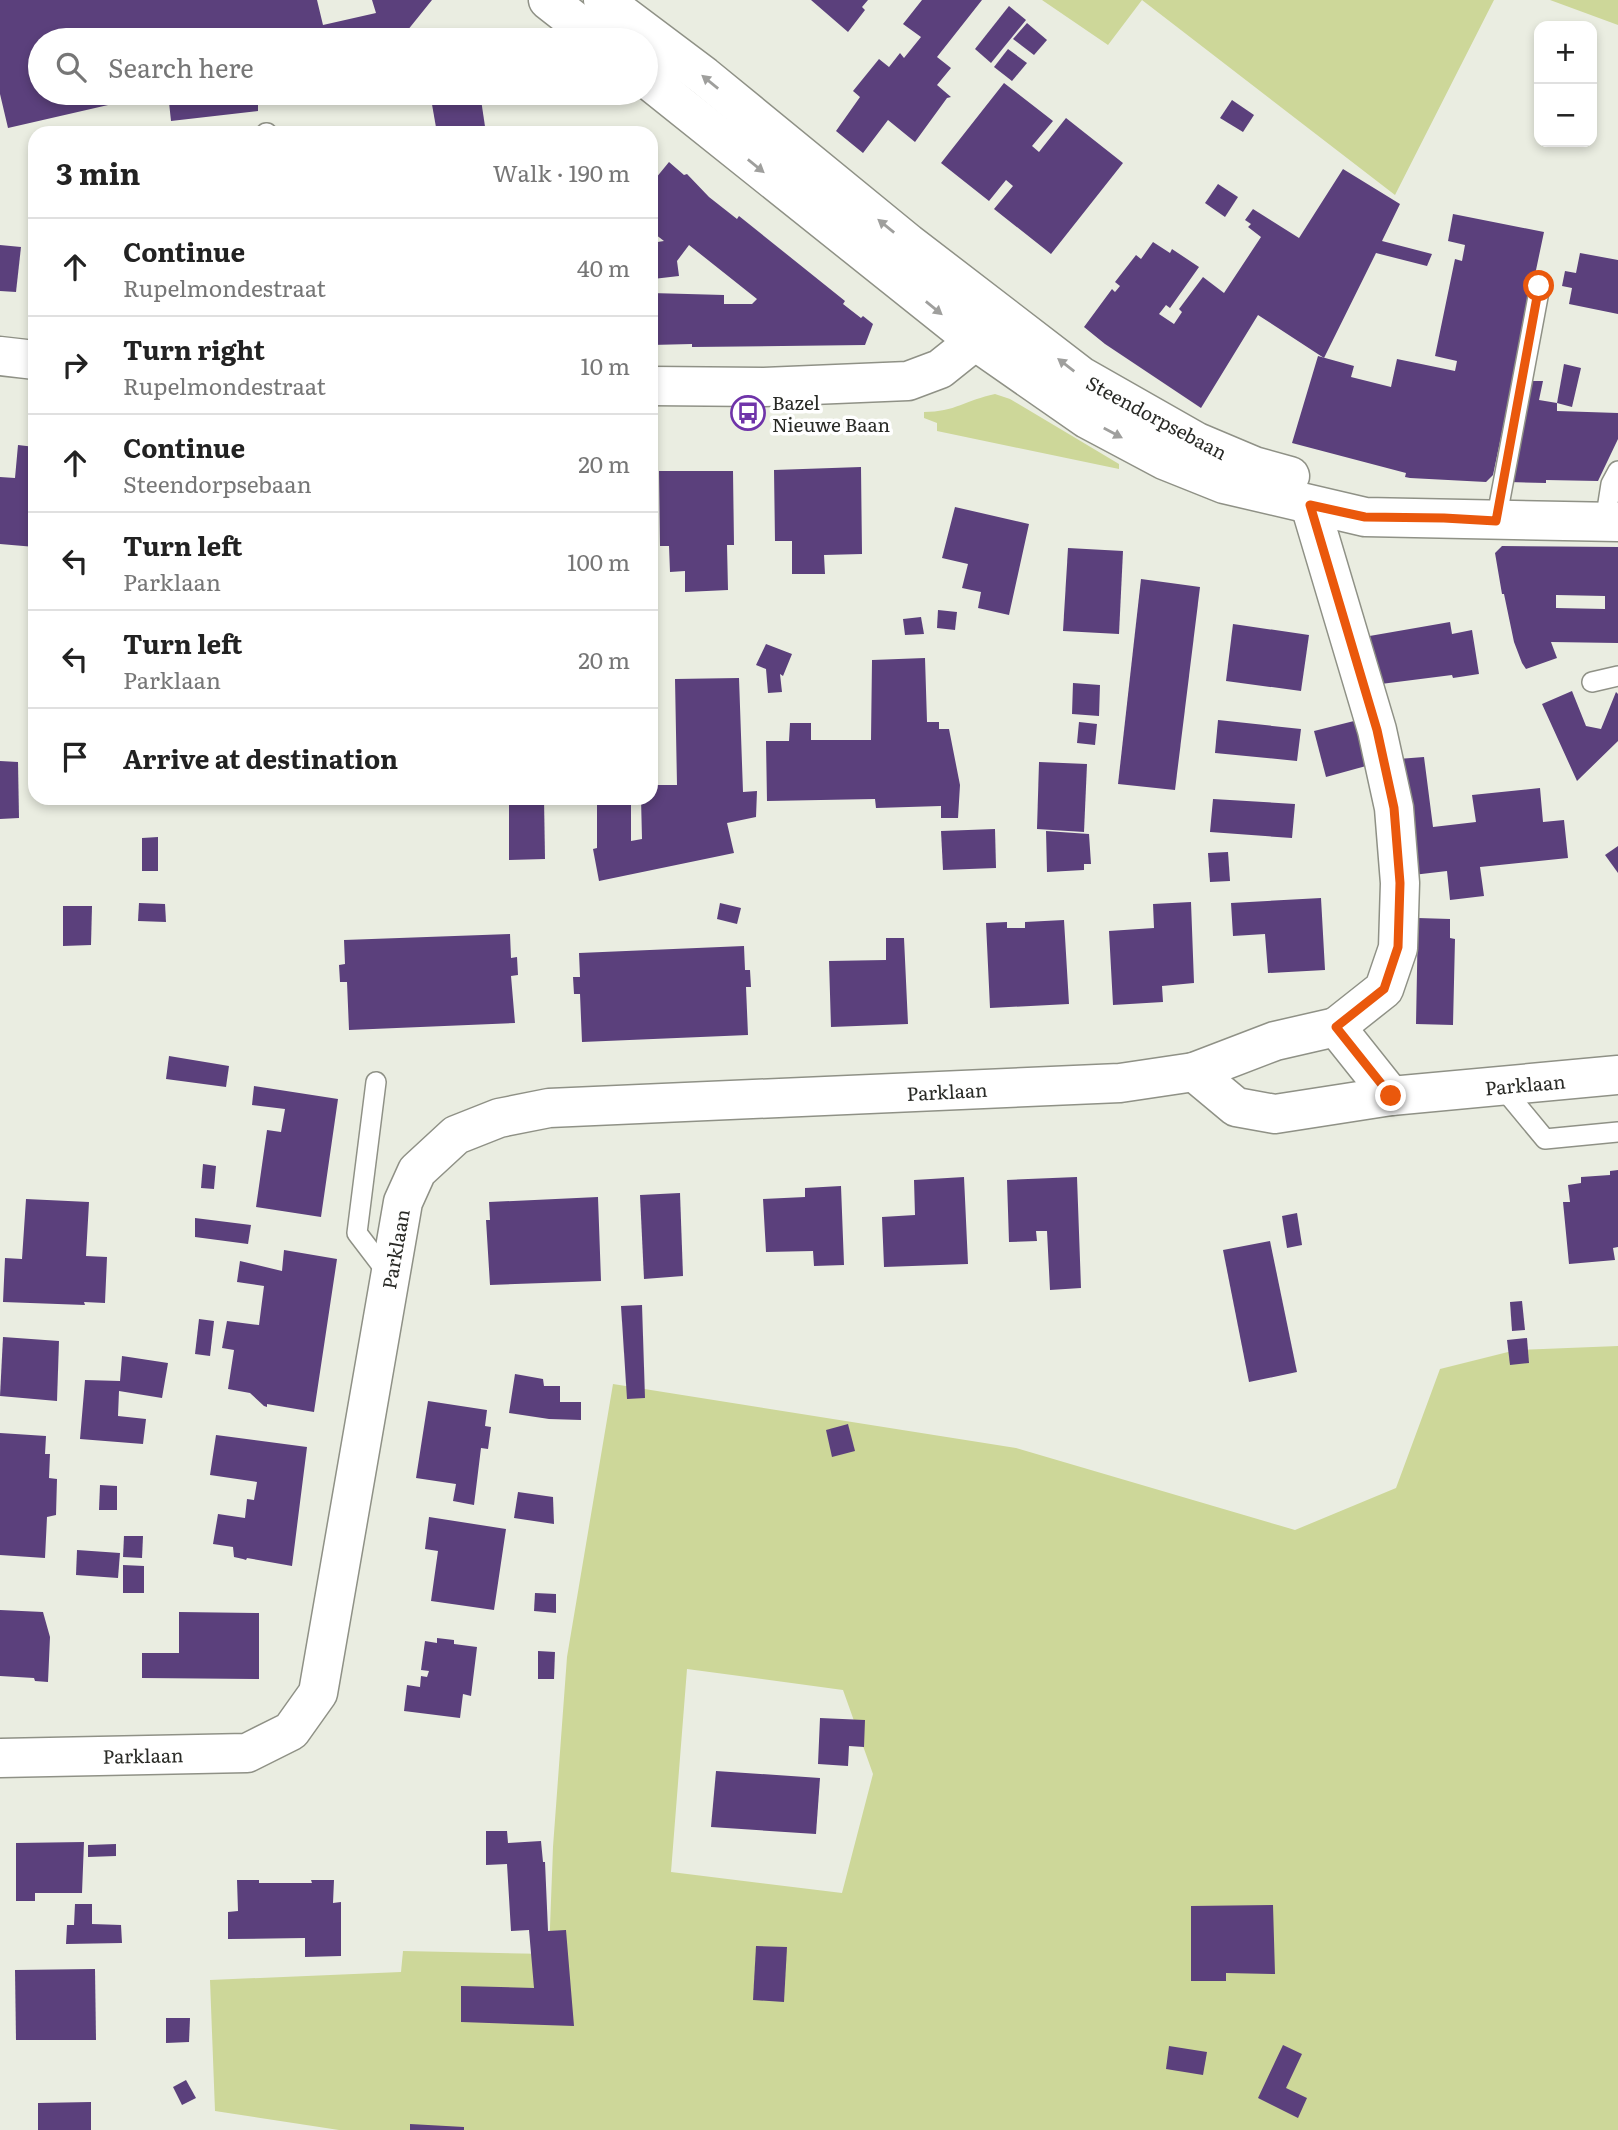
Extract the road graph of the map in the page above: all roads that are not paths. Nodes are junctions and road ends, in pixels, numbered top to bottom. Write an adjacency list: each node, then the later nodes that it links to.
1 (548, 0): 3 (street)
2 (603, 0): 4 (street, Steendorpsebaan, one-way to 2)
3 (584, 28)
4 (640, 28)
5 (658, 41): 8 (street, Steendorpsebaan, one-way to 5)
6 (658, 87): 8 (street, Steendorpsebaan, one-way to 8)
7 (1539, 286): 15 (lane)
8 (986, 326): 11 (street); 13 (street, Steendorpsebaan, one-way to 13); 14 (street, Steendorpsebaan, one-way to 8)
9 (0, 356): 10 (street)
10 (28, 359)
11 (658, 386)
12 (1618, 471): 16 (lane)
13 (1310, 505): 14 (street, Steendorpsebaan); 19 (street, Parklaan)
14 (1444, 518): 15 (street)
15 (1496, 521): 16 (street)
16 (1611, 522)
17 (1618, 676): 18 (lane)
18 (1592, 682)
19 (1336, 1027): 20 (street, Parklaan); 24 (street)
20 (1194, 1072): 24 (street, Parklaan); 26 (street, Parklaan)
21 (1618, 1075): 23 (street, Parklaan)
22 (376, 1082): 26 (lane)
23 (1501, 1086): 24 (street, Parklaan); 25 (lane)
24 (1391, 1096)
25 (1618, 1132)
26 (390, 1276): 27 (street, Parklaan)
27 (0, 1758)

